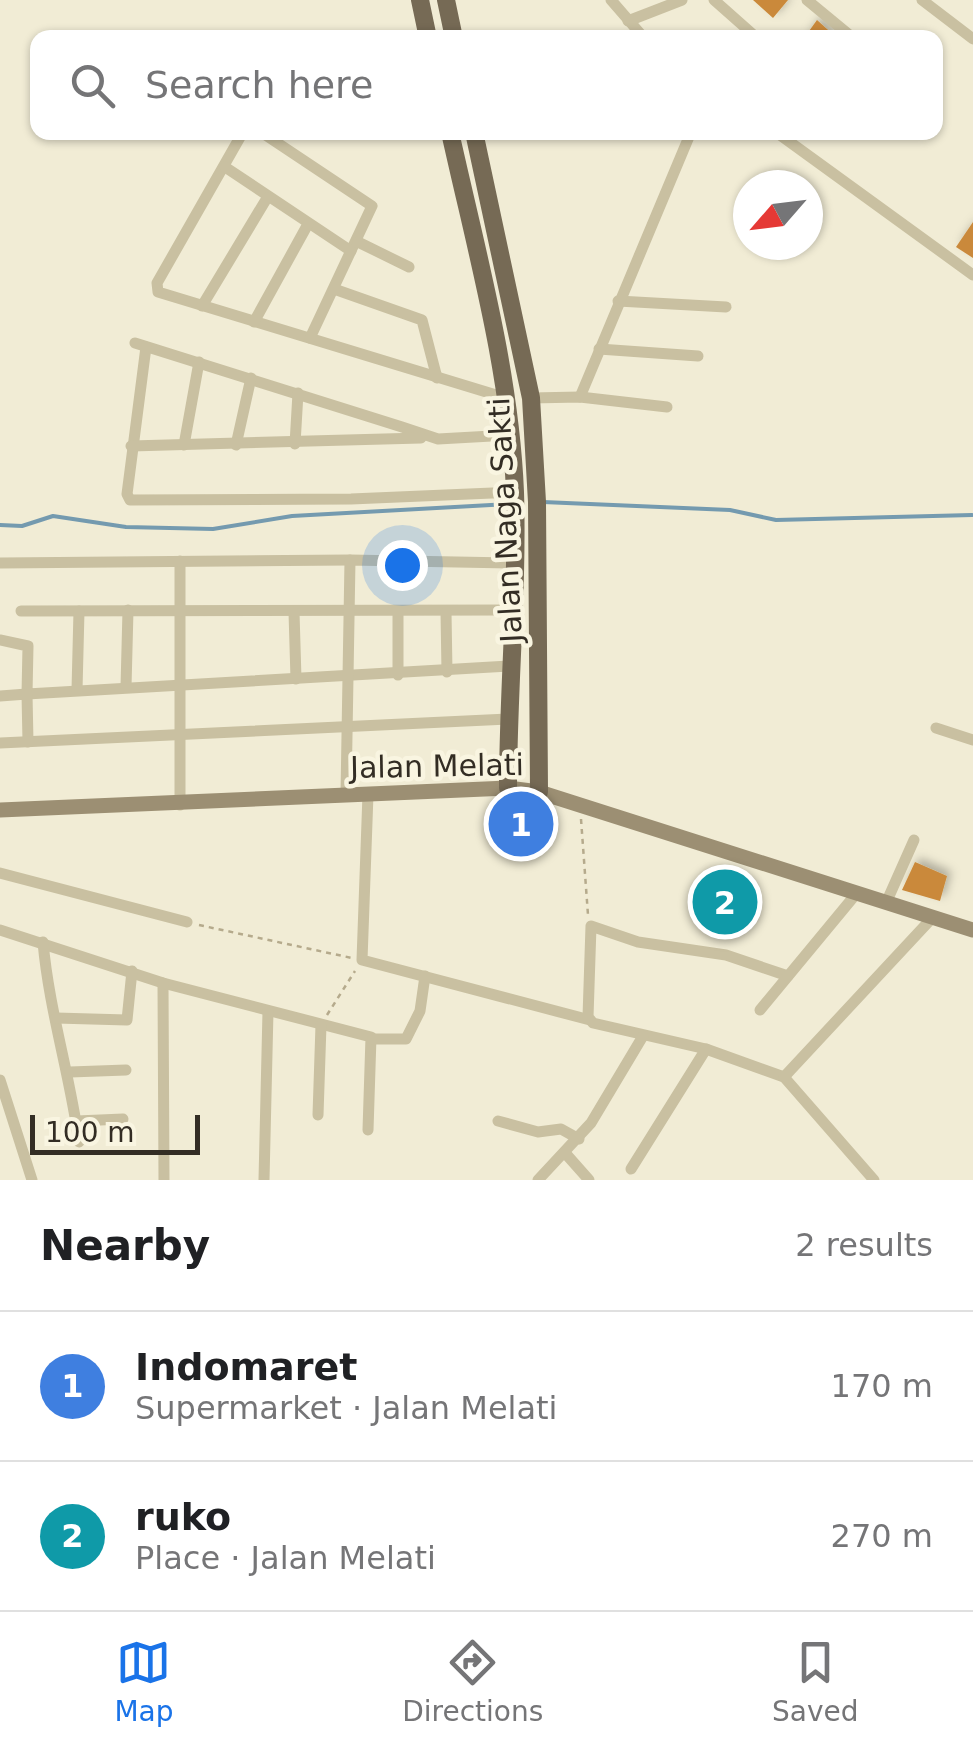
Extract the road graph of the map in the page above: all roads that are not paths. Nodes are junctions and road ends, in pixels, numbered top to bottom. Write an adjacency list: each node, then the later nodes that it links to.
1 (420, 0): 9 (main road)
2 (446, 0): 10 (main road)
3 (611, 0): 8 (street)
4 (682, 0): 8 (street)
5 (714, 0): 12 (street)
6 (807, 0): 13 (street)
7 (922, 0): 14 (street)
8 (628, 21): 11 (street)
9 (426, 30)
10 (452, 30)
11 (636, 30)
12 (748, 30)
13 (843, 30)
14 (973, 39)
15 (239, 140): 21 (street)
16 (274, 140): 24 (street)
17 (452, 140): 40 (main road, Jalan Naga Sakti)
18 (476, 140): 41 (main road, Jalan Naga Sakti)
19 (688, 140): 28 (street)
20 (787, 140): 26 (street)
21 (225, 167): 22 (street); 29 (street)
22 (267, 198): 23 (street); 29 (street)
23 (308, 224): 24 (street); 31 (street)
24 (355, 247): 25 (street); 27 (street)
25 (409, 267)
26 (973, 275)
27 (334, 289): 32 (street); 37 (street)
28 (618, 301): 30 (street); 33 (street)
29 (202, 306): 31 (street)
30 (726, 306)
31 (254, 322): 32 (street)
32 (310, 338): 37 (street)
33 (599, 349): 34 (street); 39 (street)
34 (698, 356)
35 (199, 362): 36 (street); 46 (street); 48 (street)
36 (251, 378): 38 (street); 47 (street)
37 (436, 378): 40 (street)
38 (298, 393): 44 (street); 45 (street)
39 (580, 397): 41 (street); 42 (street)
40 (506, 398): 43 (main road, Jalan Naga Sakti)
41 (531, 398): 82 (main road, Jalan Naga Sakti)
42 (667, 407)
43 (510, 435): 44 (street); 49 (main road, Jalan Naga Sakti)
44 (426, 438): 45 (street)
45 (295, 444): 47 (street)
46 (184, 445): 47 (street); 48 (street)
47 (236, 445)
48 (131, 446): 49 (street)
49 (515, 492): 52 (main road, Jalan Naga Sakti)
50 (350, 560): 51 (street); 52 (street); 58 (street)
51 (180, 561): 53 (street); 54 (street)
52 (515, 562): 56 (main road, Jalan Naga Sakti)
53 (1, 563)
54 (180, 609): 55 (street); 61 (street); 69 (street)
55 (128, 610): 60 (street); 70 (street)
56 (512, 610): 62 (street); 64 (main road, Jalan Naga Sakti)
57 (22, 611): 60 (street)
58 (346, 611): 59 (street); 61 (street); 67 (street)
59 (398, 611): 62 (street); 66 (street)
60 (78, 612): 71 (street)
61 (294, 612): 68 (street)
62 (446, 612): 65 (street)
63 (0, 640): 72 (street)
64 (508, 666): 65 (street); 74 (main road, Jalan Naga Sakti)
65 (447, 672): 66 (street)
66 (398, 674): 67 (street)
67 (345, 677): 68 (street); 75 (street)
68 (296, 679): 69 (street)
69 (180, 686): 70 (street); 77 (street)
70 (126, 687): 71 (street)
71 (77, 690): 72 (street)
72 (26, 694): 73 (street); 79 (street)
73 (0, 696)
74 (508, 719): 75 (street); 81 (main road, Jalan Naga Sakti)
75 (346, 726): 77 (street); 83 (street)
76 (936, 728): 78 (street)
77 (179, 733): 79 (street); 85 (street)
78 (973, 740)
79 (28, 742): 80 (street)
80 (0, 743)
81 (508, 788): 82 (main road, Jalan Melati); 84 (main road, Jalan Melati)
82 (539, 792): 89 (main road, Jalan Melati)
83 (346, 794): 84 (main road, Jalan Melati); 85 (main road, Jalan Melati)
84 (368, 794): 97 (street)
85 (180, 805): 86 (main road, Jalan Melati)
86 (0, 810)
87 (914, 840): 90 (street)
88 (0, 873): 92 (street)
89 (856, 894): 90 (main road, Jalan Melati); 98 (street)
90 (886, 903): 91 (main road, Jalan Melati)
91 (933, 917): 94 (main road, Jalan Melati); 110 (street)
92 (188, 922)
93 (0, 930): 95 (street)
94 (973, 930)
95 (44, 942): 96 (street); 102 (street)
96 (132, 971): 99 (street); 102 (street)
97 (425, 976): 103 (street); 106 (street)
98 (788, 976): 100 (street); 103 (street)
99 (163, 984): 101 (street); 123 (street)
100 (760, 1010)
101 (268, 1011): 104 (street); 124 (street)
102 (56, 1018): 109 (street)
103 (590, 1020): 105 (street)
104 (321, 1024): 106 (street); 113 (street)
105 (643, 1036): 107 (street); 118 (street)
106 (373, 1039): 117 (street)
107 (706, 1049): 110 (street); 121 (street)
108 (126, 1070): 109 (street)
109 (70, 1072): 115 (street)
110 (784, 1077): 127 (street)
111 (0, 1080): 112 (street)
112 (5, 1111): 122 (street)
113 (318, 1115)
114 (122, 1118): 115 (street)
115 (76, 1121): 119 (street)
116 (498, 1121): 118 (street)
117 (368, 1130)
118 (579, 1138): 120 (street)
119 (79, 1142)
120 (566, 1154): 125 (street); 126 (street)
121 (630, 1169)
122 (32, 1180)
123 (164, 1180)
124 (264, 1180)
125 (538, 1180)
126 (589, 1180)
127 (874, 1180)

